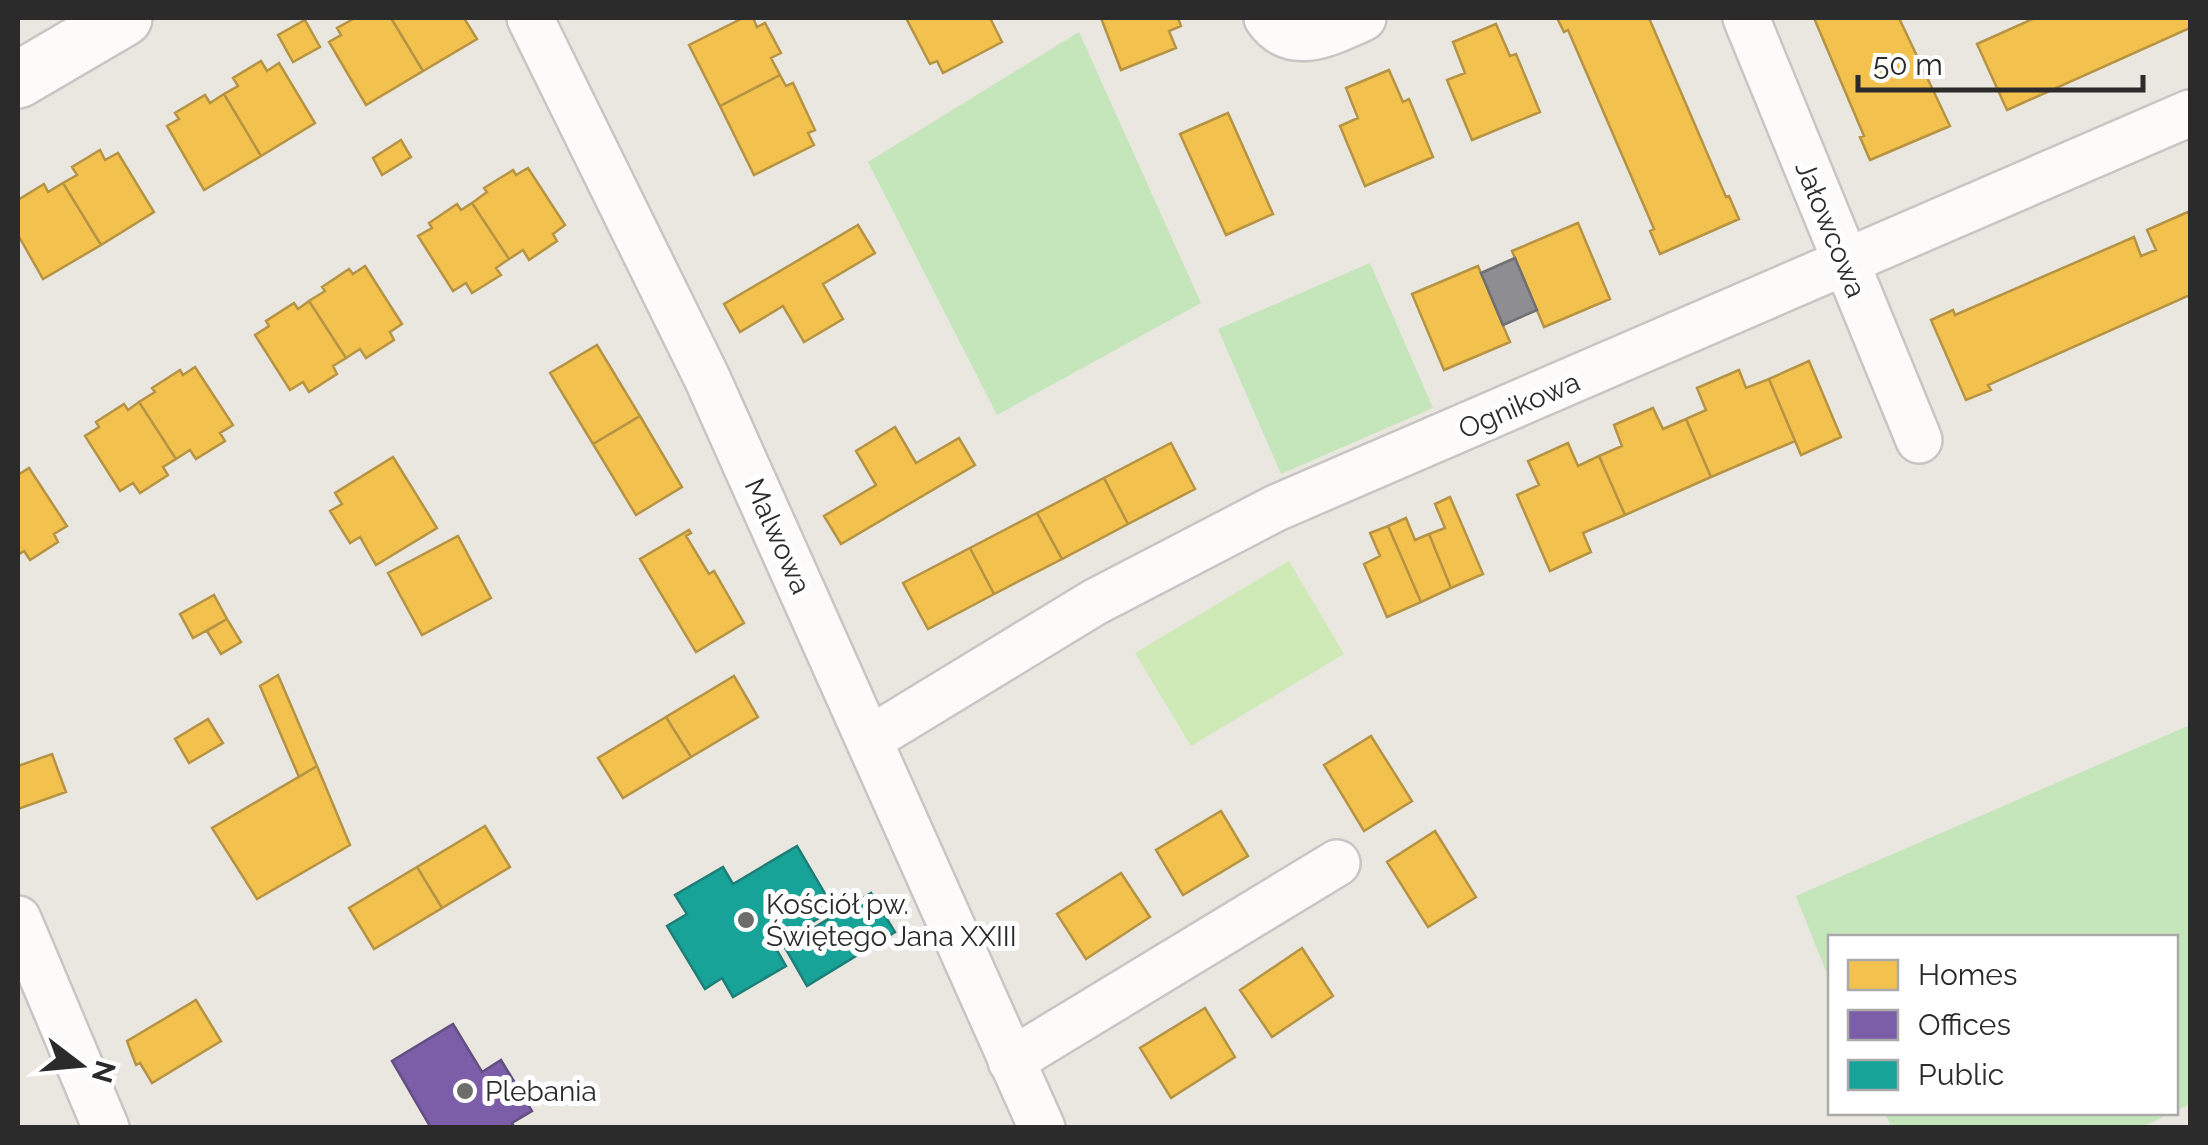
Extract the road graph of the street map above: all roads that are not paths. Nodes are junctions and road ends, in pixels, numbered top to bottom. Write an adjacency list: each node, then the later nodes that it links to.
1 (124, 18): 6 (street)
2 (530, 18): 10 (street, Malwowa)
3 (1267, 18): 4 (street)
4 (1362, 18)
5 (1746, 18): 8 (street, Jałowcowa)
6 (18, 80)
7 (2190, 114): 8 (street, Ognikowa)
8 (1845, 265): 9 (street, Jałowcowa); 10 (street, Ognikowa)
9 (1919, 440)
10 (870, 739): 13 (street, Malwowa)
11 (1337, 864): 13 (street)
12 (18, 919): 14 (street)
13 (1010, 1061): 15 (street, Malwowa)
14 (106, 1128)
15 (1042, 1128)

